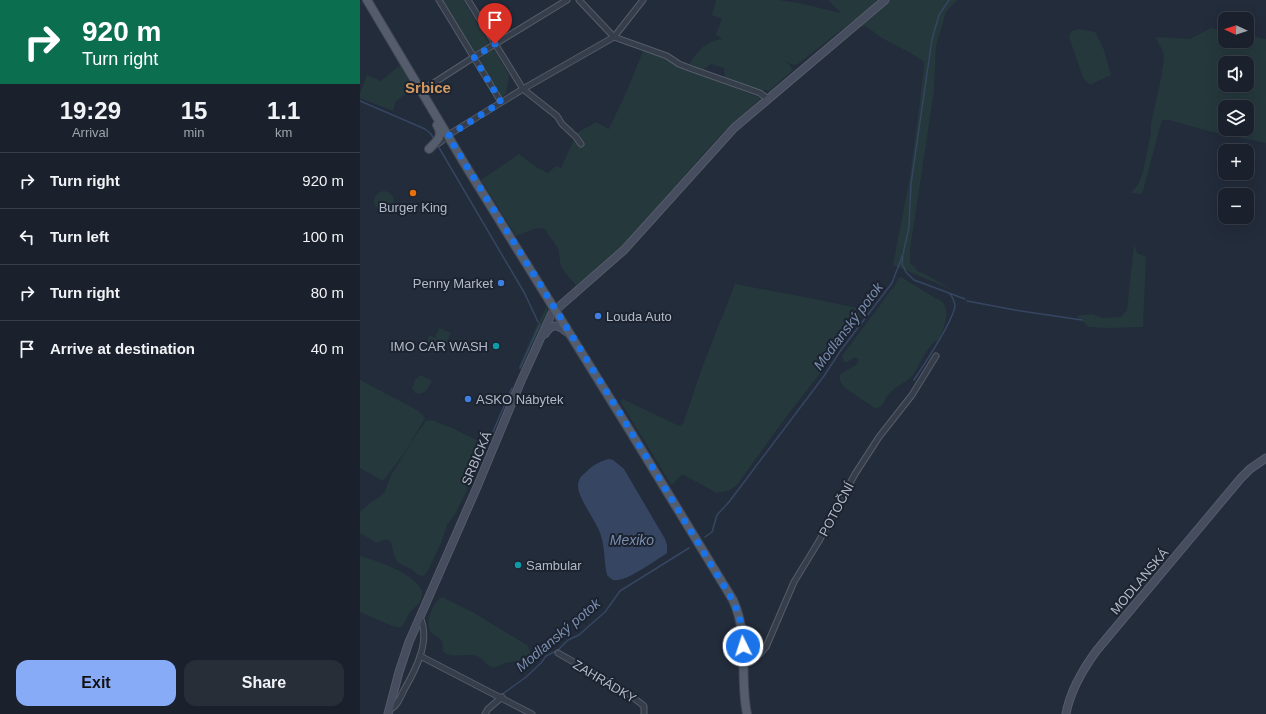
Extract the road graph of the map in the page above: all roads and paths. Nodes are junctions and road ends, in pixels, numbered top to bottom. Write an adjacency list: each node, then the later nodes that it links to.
1 (367, 0): 12 (main road)
2 (439, 0): 10 (street)
3 (468, 0): 9 (street)
4 (567, 0): 9 (street)
5 (579, 0): 8 (street)
6 (643, 0): 8 (street)
7 (885, 0): 14 (street)
8 (614, 37): 13 (street); 14 (street)
9 (495, 44): 10 (street); 13 (street)
10 (474, 57): 11 (street); 15 (street)
11 (429, 86)
12 (420, 88): 16 (main road); 19 (main road)
13 (523, 89): 15 (street); 18 (street)
14 (768, 99): 20 (street)
15 (501, 102): 16 (street)
16 (448, 136): 17 (street); 20 (main road)
17 (439, 143)
18 (581, 144)
19 (429, 149)
20 (555, 309): 21 (main road); 22 (street, SRBICKÁ)
21 (572, 336): 22 (street); 28 (main road)
22 (536, 347): 25 (street, SRBICKÁ)
23 (936, 356): 28 (street, POTOČNÍ)
24 (1266, 458): 35 (street, MODLANSKÁ)
25 (420, 617): 27 (street, SRBICKÁ); 30 (street, SRBICKÁ)
26 (558, 653): 33 (street, ZAHRÁDKY)
27 (420, 656): 29 (street); 30 (street, SRBICKÁ)
28 (743, 661): 34 (main road)
29 (502, 698): 31 (street); 32 (street)
30 (389, 712)
31 (485, 714)
32 (532, 714)
33 (644, 714)
34 (747, 714)
35 (1066, 714)

